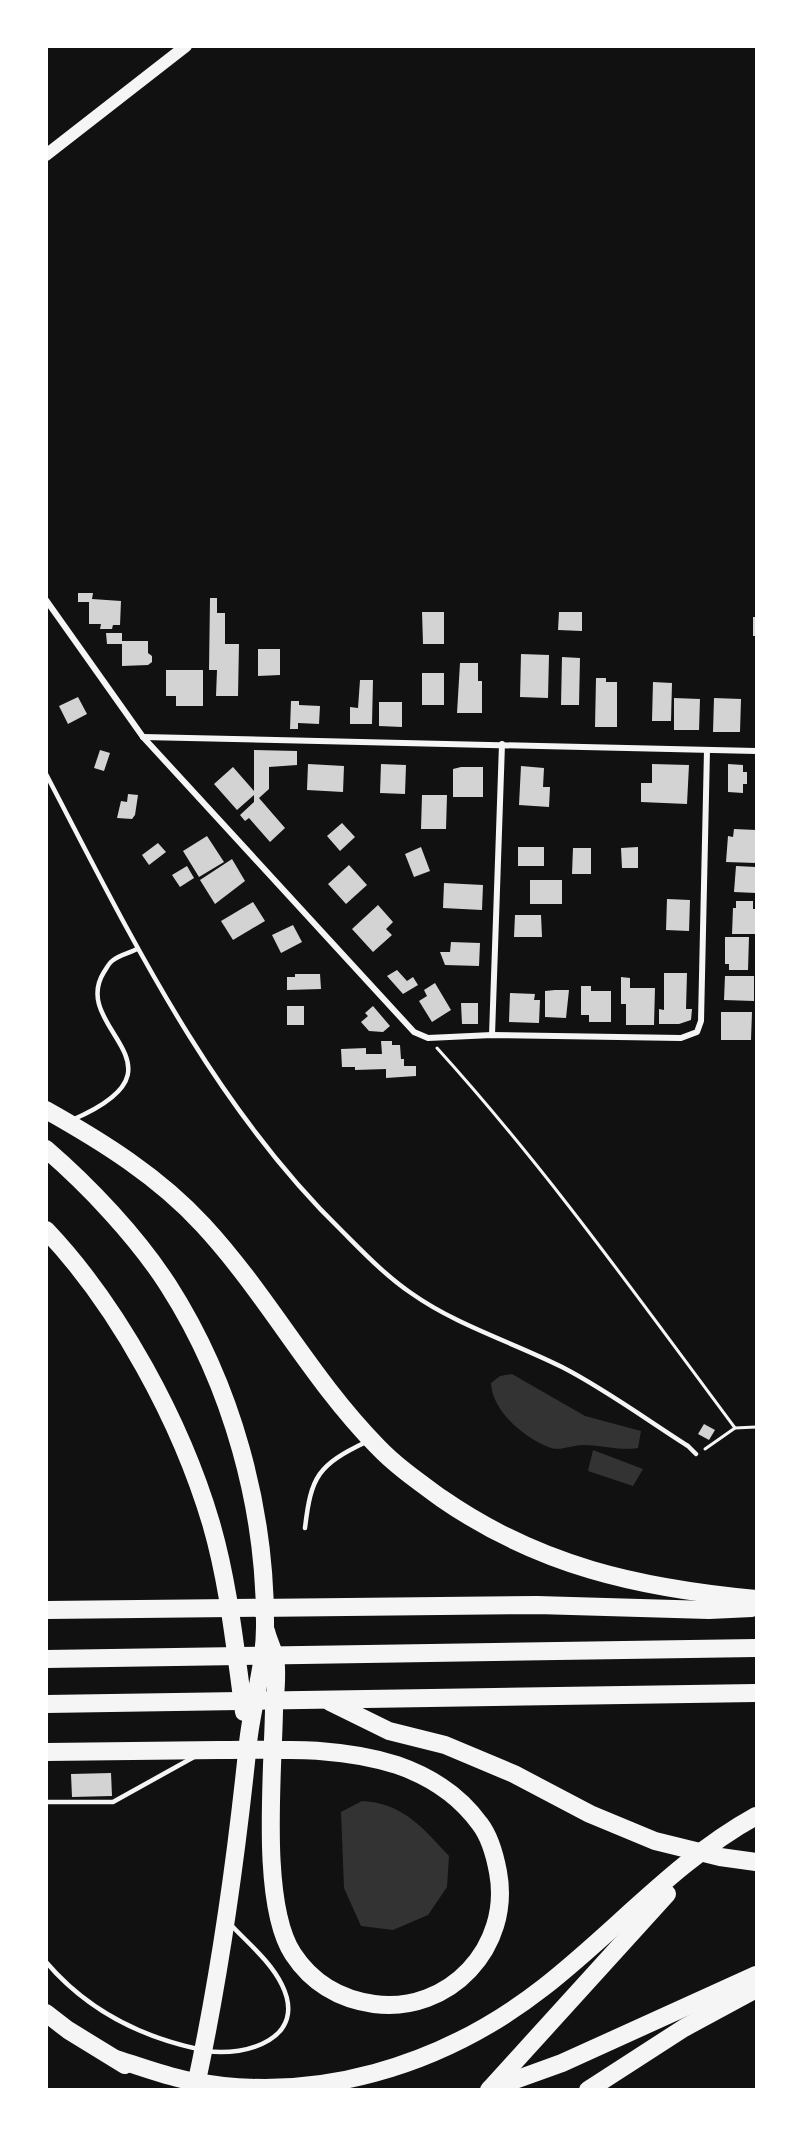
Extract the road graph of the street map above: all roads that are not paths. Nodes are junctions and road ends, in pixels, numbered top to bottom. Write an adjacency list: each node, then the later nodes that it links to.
1 (186, 46): 2 (main road)
2 (46, 155)
3 (46, 600): 4 (street)
4 (143, 737): 5 (street); 10 (street)
5 (502, 744): 6 (street); 10 (street)
6 (707, 750): 7 (street); 10 (street)
7 (756, 751)
8 (46, 774): 9 (lane)
9 (137, 949): 12 (lane); 16 (lane)
10 (492, 1035)
11 (46, 1110): 12 (highway)
12 (67, 1122): 15 (highway)
13 (46, 1149): 21 (highway)
14 (46, 1230): 27 (highway)
15 (371, 1439): 17 (lane); 18 (highway)
16 (696, 1454)
17 (305, 1528)
18 (756, 1599)
19 (756, 1608): 20 (highway)
20 (46, 1610)
21 (266, 1631): 27 (highway); 28 (highway)
22 (756, 1648): 23 (highway)
23 (46, 1659)
24 (756, 1693): 25 (highway)
25 (326, 1700): 26 (highway); 32 (highway)
26 (46, 1704)
27 (249, 1740): 34 (highway)
28 (206, 1750): 29 (highway); 30 (lane)
29 (46, 1752)
30 (46, 1802)
31 (756, 1816): 33 (highway)
32 (756, 1862)
33 (642, 1911): 39 (highway); 42 (highway)
34 (227, 1921): 35 (lane); 41 (highway)
35 (46, 1962)
36 (756, 1975): 42 (highway)
37 (756, 1989): 43 (highway)
38 (46, 2013): 39 (highway)
39 (116, 2059): 40 (highway)
40 (176, 2090)
41 (195, 2090)
42 (489, 2090)
43 (588, 2090)

